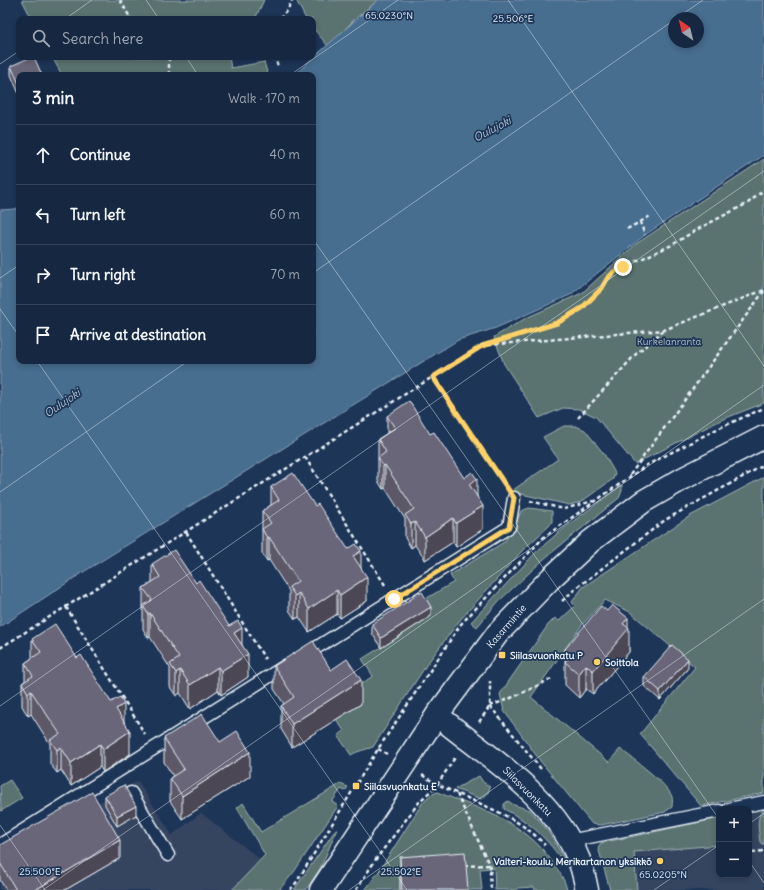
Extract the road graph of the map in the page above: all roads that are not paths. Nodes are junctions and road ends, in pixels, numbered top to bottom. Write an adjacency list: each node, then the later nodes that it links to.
1 (764, 438): 3 (street, Kasarmintie)
2 (514, 498): 9 (lane)
3 (437, 715): 8 (street, Siilasvuonkatu); 11 (street, Kasarmintie)
4 (131, 793): 10 (lane)
5 (764, 802): 6 (lane)
6 (744, 806)
7 (716, 812): 8 (lane)
8 (569, 841): 12 (street, Siilasvuonkatu)
9 (0, 845)
10 (168, 855)
11 (321, 890)
12 (587, 890)

